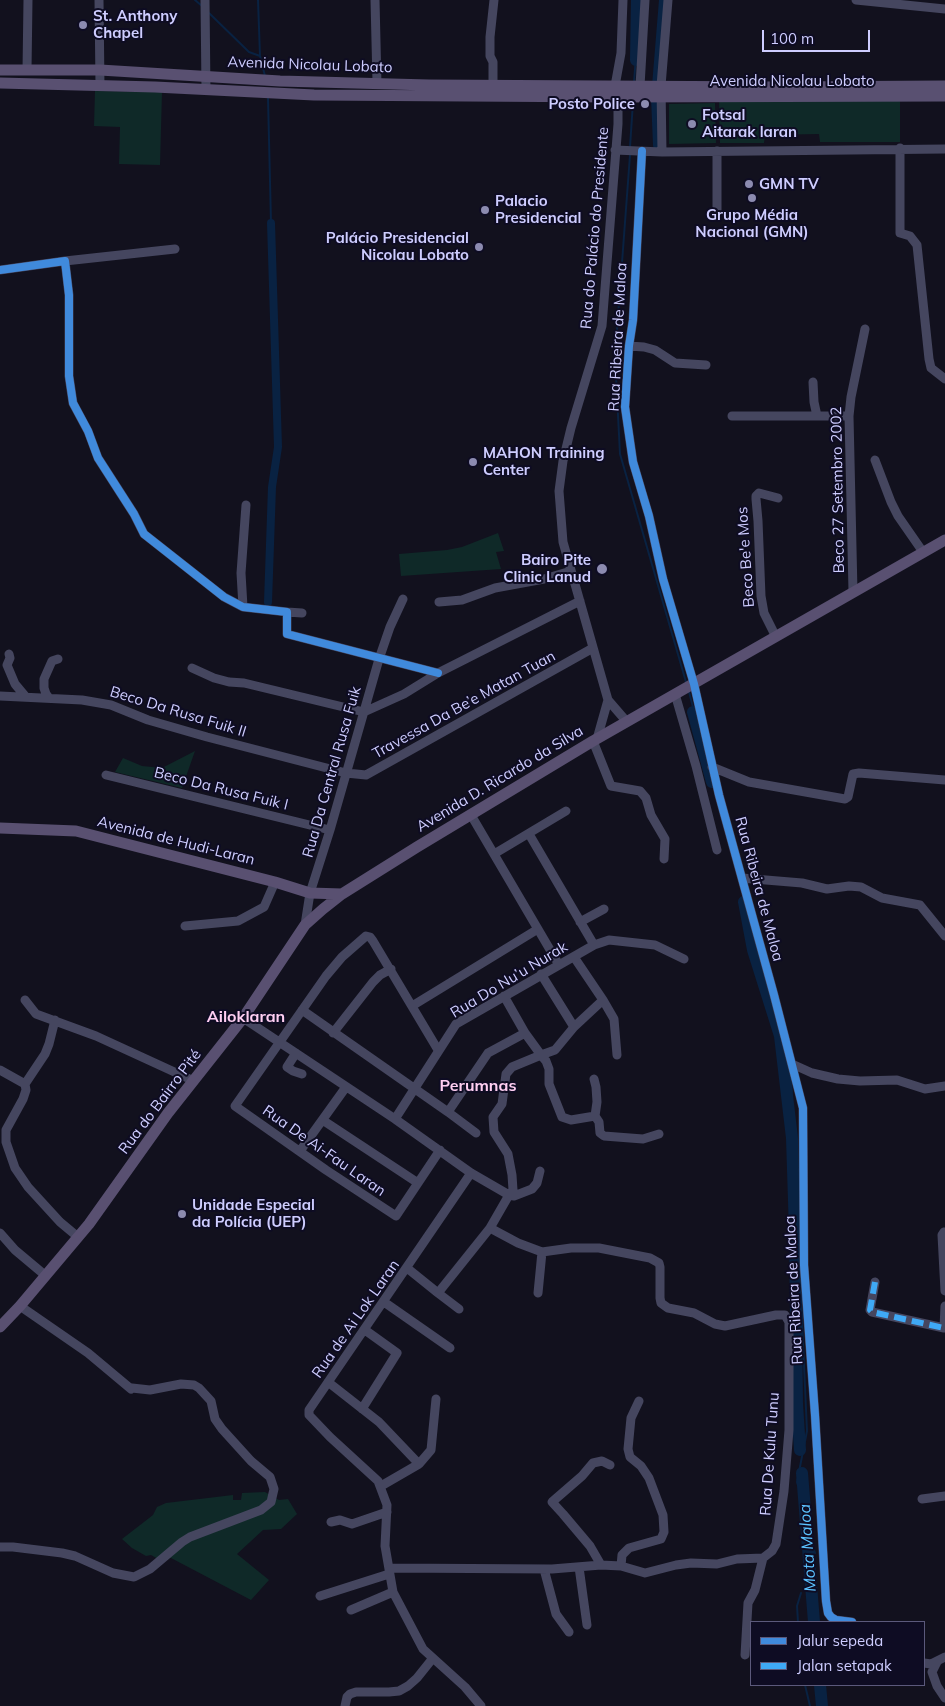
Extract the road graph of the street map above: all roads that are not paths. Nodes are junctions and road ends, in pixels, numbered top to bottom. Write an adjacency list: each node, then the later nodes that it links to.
1 (28, 0): 13 (street)
2 (99, 0): 14 (street)
3 (205, 0): 15 (street)
4 (375, 0): 17 (street)
5 (494, 0): 18 (street)
6 (623, 0): 21 (street, Rua do Palácio do Presidente)
7 (645, 0): 23 (street)
8 (668, 0): 24 (street)
9 (856, 0): 10 (street)
10 (903, 3): 11 (street)
11 (945, 9)
12 (0, 70): 13 (main road, Avenida Nicolau Lobato)
13 (27, 70): 14 (main road, Avenida Nicolau Lobato)
14 (100, 70): 15 (main road, Avenida Nicolau Lobato); 19 (street)
15 (206, 76): 17 (main road, Avenida Nicolau Lobato); 22 (street)
16 (0, 83): 19 (main road, Avenida Nicolau Lobato)
17 (377, 83): 18 (main road, Avenida Nicolau Lobato)
18 (493, 85): 21 (main road, Avenida Nicolau Lobato)
19 (100, 86): 22 (main road, Avenida Nicolau Lobato)
20 (945, 86): 24 (main road, Avenida Nicolau Lobato)
21 (617, 89): 22 (main road, Avenida Nicolau Lobato); 23 (main road, Avenida Nicolau Lobato); 28 (street, Rua do Palácio do Presidente)
22 (206, 90)
23 (639, 91): 24 (main road, Avenida Nicolau Lobato)
24 (661, 91): 25 (main road, Avenida Nicolau Lobato); 31 (street)
25 (945, 96)
26 (900, 148): 27 (street); 30 (street); 39 (street)
27 (945, 149)
28 (617, 151): 29 (street); 49 (street, Rua do Palácio do Presidente)
29 (642, 151): 31 (street); 37 (street, Rua Ribeira de Maloa)
30 (717, 151): 31 (street); 32 (street)
31 (662, 152)
32 (717, 212)
33 (175, 249): 34 (street)
34 (66, 261): 35 (street); 54 (street)
35 (0, 270)
36 (865, 329): 43 (street, Beco 27 Setembro 2002)
37 (629, 346): 38 (street); 66 (street, Rua Ribeira de Maloa)
38 (706, 365)
39 (945, 379)
40 (813, 382): 42 (street)
41 (732, 416): 42 (street)
42 (817, 416): 43 (street)
43 (849, 416): 50 (street, Beco 27 Setembro 2002)
44 (875, 460): 48 (street)
45 (778, 498): 57 (street, Beco Be'e Mos)
46 (246, 505): 54 (street)
47 (945, 540): 48 (main road)
48 (923, 552): 50 (main road)
49 (571, 571): 52 (street, Rua do Palácio do Presidente); 53 (street)
50 (853, 592): 57 (main road)
51 (404, 599): 61 (street, Rua Da Central Rusa Fuik)
52 (580, 601): 58 (street, Rua do Palácio do Presidente); 64 (street)
53 (439, 602)
54 (243, 607): 55 (street)
55 (287, 612): 56 (street); 61 (street)
56 (302, 613)
57 (776, 637): 66 (main road)
58 (594, 648): 72 (street, Rua do Palácio do Presidente); 77 (street, Travessa Da Be’e Matan Tuan)
59 (9, 654): 65 (street)
60 (58, 659): 67 (street)
61 (379, 659): 64 (street); 73 (street, Rua Da Central Rusa Fuik)
62 (0, 668): 65 (street)
63 (192, 668): 73 (street)
64 (438, 673): 73 (street)
65 (11, 675): 70 (street)
66 (691, 684): 68 (main road, Avenida D. Ricardo da Silva); 76 (street, Rua Ribeira de Maloa)
67 (44, 688): 70 (street); 71 (street)
68 (676, 694): 74 (main road, Avenida D. Ricardo da Silva); 85 (street)
69 (0, 696): 70 (street, Beco Da Rusa Fuik II)
70 (28, 696): 71 (street, Beco Da Rusa Fuik II)
71 (50, 698): 77 (street, Beco Da Rusa Fuik II)
72 (608, 700): 74 (street); 75 (street)
73 (364, 712): 77 (street, Rua Da Central Rusa Fuik)
74 (627, 722): 75 (main road, Avenida D. Ricardo da Silva)
75 (594, 740): 81 (main road, Avenida D. Ricardo da Silva); 87 (street)
76 (712, 767): 79 (street); 88 (street, Rua Ribeira de Maloa)
77 (346, 773): 83 (street, Rua Da Central Rusa Fuik)
78 (106, 775): 83 (street, Beco Da Rusa Fuik I)
79 (945, 780)
80 (566, 811): 84 (street)
81 (471, 815): 86 (street); 91 (main road, Avenida D. Ricardo da Silva)
82 (0, 828): 89 (main road, Avenida de Hudi-Laran)
83 (330, 830): 90 (street, Rua Da Central Rusa Fuik)
84 (529, 834): 86 (street); 93 (street)
85 (717, 850)
86 (494, 854): 96 (street)
87 (664, 859)
88 (742, 878): 97 (street); 119 (street, Rua Ribeira de Maloa)
89 (274, 882): 90 (main road, Avenida de Hudi-Laran); 94 (street)
90 (310, 892): 91 (main road, Avenida de Hudi-Laran); 95 (street, Rua Da Central Rusa Fuik)
91 (342, 894): 95 (main road, Rua do Bairro Pité)
92 (604, 909): 93 (street)
93 (580, 922): 98 (street)
94 (185, 926)
95 (305, 926): 109 (main road, Rua do Bairro Pité)
96 (538, 929): 101 (street); 107 (street)
97 (945, 936)
98 (594, 945): 99 (street, Rua Do Nu’u Nurak); 100 (street)
99 (574, 957): 101 (street, Rua Do Nu’u Nurak); 106 (street)
100 (684, 959)
101 (559, 965): 103 (street, Rua Do Nu’u Nurak)
102 (390, 969): 107 (street); 108 (street); 112 (street)
103 (541, 974): 104 (street, Rua Do Nu’u Nurak); 111 (street)
104 (504, 996): 113 (street); 115 (street, Rua Do Nu’u Nurak)
105 (25, 1000): 110 (street)
106 (603, 1000): 111 (street); 117 (street)
107 (412, 1006): 115 (street)
108 (302, 1010): 112 (street); 114 (street)
109 (243, 1018): 114 (street); 123 (main road, Rua do Bairro Pité)
110 (55, 1020): 123 (street); 124 (street)
111 (574, 1027): 118 (street)
112 (332, 1033): 127 (street)
113 (525, 1033): 118 (street); 128 (street)
114 (280, 1043): 116 (street); 136 (street, Rua De Ai-Fau Laran)
115 (438, 1050): 127 (street, Rua Do Nu’u Nurak)
116 (296, 1053): 121 (street); 126 (street)
117 (617, 1055)
118 (541, 1056): 129 (street); 140 (street)
119 (792, 1064): 125 (street); 180 (street, Rua Ribeira de Maloa)
120 (0, 1070): 124 (street)
121 (302, 1074)
122 (594, 1079): 129 (street)
123 (194, 1080): 144 (main road, Rua do Bairro Pité)
124 (25, 1084): 134 (street)
125 (945, 1086)
126 (346, 1087): 130 (street); 131 (street)
127 (414, 1089): 128 (street); 130 (street, Rua Do Nu’u Nurak)
128 (448, 1112): 132 (street)
129 (595, 1116): 133 (street)
130 (394, 1119): 135 (street)
131 (324, 1121): 136 (street); 139 (street)
132 (476, 1133)
133 (660, 1134)
134 (3, 1138): 144 (street)
135 (440, 1150): 138 (street); 139 (street, Rua De Ai-Fau Laran)
136 (300, 1152): 139 (street, Rua De Ai-Fau Laran)
137 (540, 1171): 140 (street)
138 (471, 1173): 140 (street); 146 (street, Rua de Ai Lok Laran)
139 (418, 1183)
140 (509, 1195): 141 (street)
141 (490, 1228): 145 (street); 150 (street)
142 (944, 1232): 149 (street)
143 (0, 1233): 147 (street)
144 (78, 1237): 147 (main road, Rua do Bairro Pité)
145 (542, 1252): 151 (street); 171 (street, Rua De Kulu Tunu)
146 (407, 1268): 150 (street); 152 (street, Rua de Ai Lok Laran)
147 (46, 1276): 153 (main road, Rua do Bairro Pité)
148 (875, 1282): 154 (street)
149 (945, 1291)
150 (438, 1293): 155 (street)
151 (538, 1293)
152 (384, 1302): 157 (street, Rua de Ai Lok Laran); 158 (street)
153 (20, 1306): 156 (main road, Rua do Bairro Pité); 170 (street)
154 (945, 1306)
155 (460, 1309)
156 (0, 1327)
157 (365, 1330): 159 (street, Rua de Ai Lok Laran); 162 (street)
158 (450, 1348)
159 (328, 1382): 162 (street); 165 (street, Rua de Ai Lok Laran)
160 (436, 1399): 163 (street)
161 (639, 1401): 173 (street)
162 (362, 1409): 163 (street)
163 (419, 1464): 165 (street)
164 (610, 1465): 172 (street)
165 (381, 1486): 168 (street, Rua de Ai Lok Laran)
166 (945, 1496): 167 (street)
167 (922, 1499)
168 (387, 1512): 169 (street); 176 (street, Rua de Ai Lok Laran)
169 (331, 1522)
170 (0, 1547)
171 (763, 1558): 173 (street); 183 (street)
172 (601, 1565): 173 (street); 174 (street)
173 (621, 1566)
174 (579, 1567): 175 (street); 181 (street)
175 (544, 1569): 176 (street); 182 (street)
176 (389, 1571): 177 (street, Rua de Ai Lok Laran); 178 (street)
177 (393, 1592): 179 (street); 184 (street, Rua de Ai Lok Laran)
178 (320, 1596)
179 (351, 1610)
180 (844, 1621)
181 (587, 1625)
182 (569, 1632)
183 (745, 1656)
184 (433, 1658): 188 (street); 189 (street, Rua de Ai Lok Laran)
185 (941, 1659): 186 (street); 187 (street)
186 (925, 1663)
187 (945, 1698)
188 (345, 1706)
189 (481, 1706)

